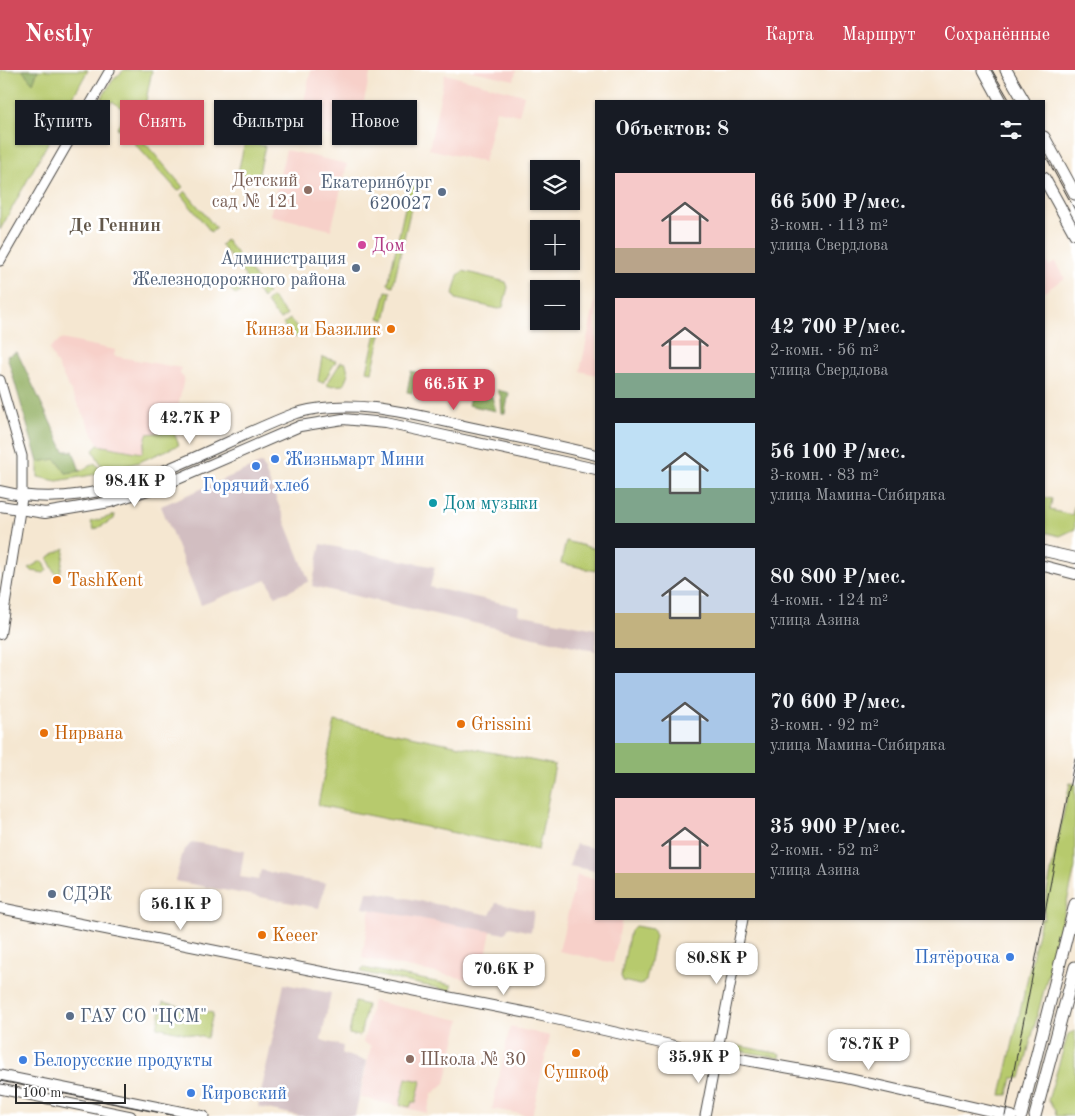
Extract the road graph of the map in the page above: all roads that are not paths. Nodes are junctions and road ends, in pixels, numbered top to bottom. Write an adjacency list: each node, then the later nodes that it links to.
1 (109, 70): 10 (street)
2 (984, 70): 4 (main road)
3 (1006, 70): 5 (main road)
4 (1000, 100)
5 (1023, 100)
6 (1045, 140): 8 (main road)
7 (1045, 180): 9 (main road)
8 (1075, 194)
9 (1075, 234)
10 (0, 261)
11 (0, 380): 15 (street)
12 (595, 454): 15 (main road)
13 (595, 469): 17 (main road)
14 (0, 491): 15 (main road)
15 (22, 496): 17 (main road)
16 (0, 506): 17 (main road)
17 (20, 510): 22 (main road)
18 (1045, 551): 19 (main road)
19 (1075, 558)
20 (1045, 566): 21 (main road)
21 (1075, 574)
22 (0, 634)
23 (1075, 904): 34 (main road)
24 (0, 908): 27 (main road)
25 (743, 920): 27 (street)
26 (1075, 967): 35 (main road)
27 (716, 1054): 32 (street); 33 (main road)
28 (0, 1075): 31 (street)
29 (0, 1089): 30 (street)
30 (131, 1116)
31 (204, 1116)
32 (705, 1116)
33 (1012, 1116)
34 (1021, 1116)
35 (1035, 1116)

